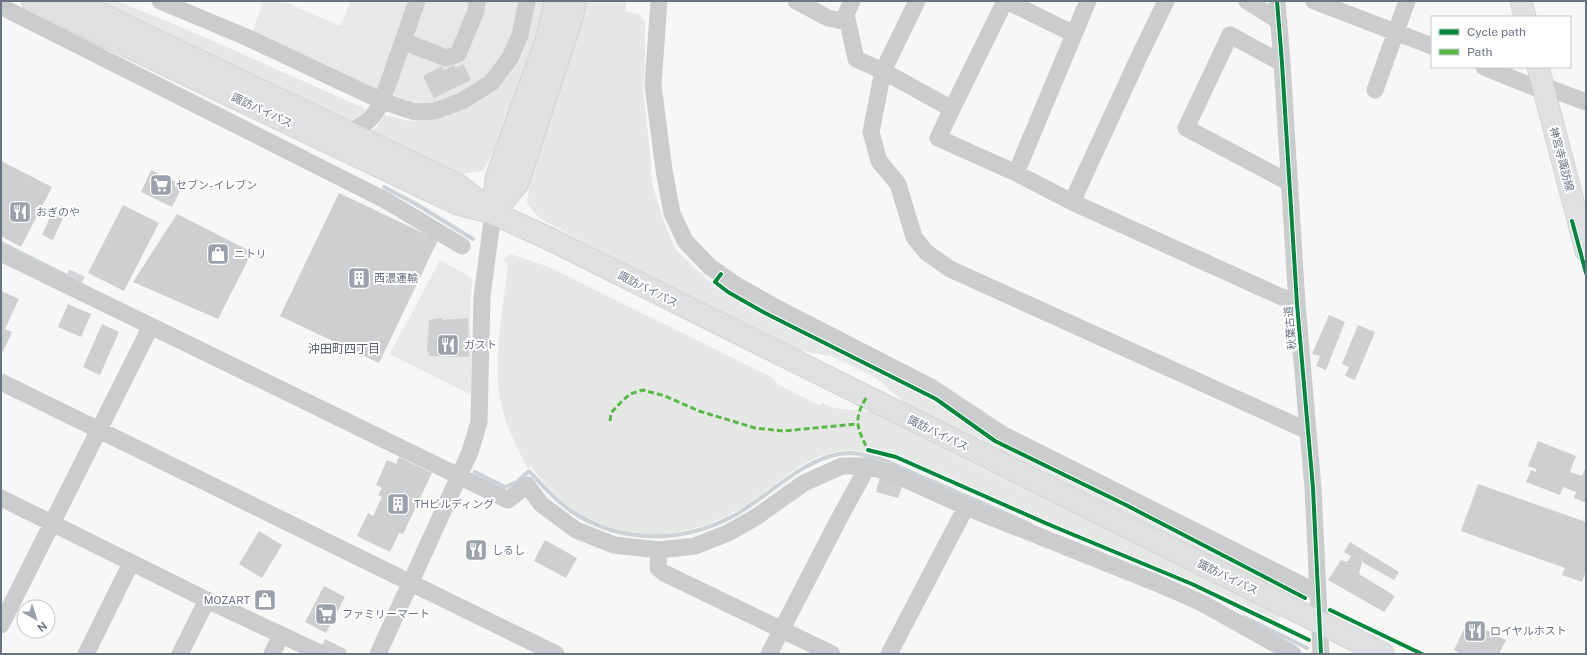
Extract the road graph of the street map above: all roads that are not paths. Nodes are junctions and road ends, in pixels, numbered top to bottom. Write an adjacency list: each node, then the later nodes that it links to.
1 (33, 1): 28 (highway, 諏訪バイパス)
2 (73, 1): 42 (highway, 諏訪バイパス)
3 (160, 1): 37 (street)
4 (417, 1): 27 (street)
5 (477, 1): 27 (street)
6 (527, 1): 37 (street)
7 (556, 1): 48 (highway)
8 (575, 1): 48 (highway)
9 (659, 1): 65 (street)
10 (796, 1): 24 (street)
11 (852, 1): 24 (street)
12 (917, 1): 33 (street)
13 (1006, 1): 26 (street); 40 (street)
14 (1088, 1): 26 (street)
15 (1166, 1): 47 (street)
16 (1247, 1): 23 (street)
17 (1277, 1): 23 (street, 秋葉古道)
18 (1314, 1): 25 (street)
19 (1407, 1): 25 (street)
20 (1521, 1): 22 (main road)
21 (1, 8): 31 (street)
22 (1525, 16)
23 (1279, 21): 30 (street, 秋葉古道)
24 (847, 22): 33 (street)
25 (1396, 32): 29 (street); 36 (street)
26 (1074, 34): 44 (street)
27 (403, 41): 37 (street)
28 (123, 44): 31 (street); 35 (highway, 諏訪バイパス)
29 (1431, 46)
30 (1282, 63): 45 (street, 秋葉古道); 45 (street)
31 (112, 65): 39 (street)
32 (1486, 68): 34 (street)
33 (882, 71): 40 (street); 56 (street)
34 (1540, 77): 38 (street); 46 (main road, 神宮寺諏訪線)
35 (207, 84): 39 (street); 41 (highway, 諏訪バイパス)
36 (1375, 90)
37 (382, 100): 42 (street)
38 (1586, 102)
39 (195, 107): 43 (street)
40 (952, 109): 44 (street)
41 (292, 124): 43 (street); 48 (highway, 諏訪バイパス)
42 (348, 132): 48 (highway, 諏訪バイパス)
43 (279, 150): 49 (street)
44 (1016, 173): 47 (street)
45 (1290, 183): 52 (street, 秋葉古道)
46 (1579, 197): 50 (main road, 神宮寺諏訪線)
47 (1072, 202): 52 (street)
48 (493, 213): 58 (street); 68 (highway, 諏訪バイパス)
49 (462, 246)
50 (1586, 251)
51 (1, 253): 53 (street)
52 (1297, 304): 56 (street, 秋葉古道)
53 (151, 326): 55 (street); 58 (street)
54 (1, 382): 55 (street)
55 (98, 430): 61 (street); 64 (street)
56 (1308, 431): 65 (street, 秋葉古道)
57 (868, 466): 60 (street); 62 (street); 70 (street)
58 (459, 477): 62 (street); 64 (street)
59 (1, 498): 61 (street)
60 (966, 507): 80 (street); 81 (street)
61 (52, 524): 63 (street); 66 (street)
62 (659, 550): 70 (street)
63 (131, 563): 67 (street); 72 (street)
64 (410, 583): 76 (street); 77 (street)
65 (1318, 593): 68 (street, 秋葉古道)
66 (6, 600): 69 (street)
67 (206, 600): 71 (street); 73 (street)
68 (1320, 624): 82 (street, 秋葉古道); 83 (highway, 諏訪バイパス)
69 (1, 625)
70 (782, 630): 78 (street); 79 (street)
71 (281, 635): 74 (street); 75 (street)
72 (86, 654)
73 (180, 654)
74 (272, 654)
75 (322, 654)
76 (378, 654)
77 (556, 654)
78 (769, 654)
79 (832, 654)
80 (889, 654)
81 (1293, 654)
82 (1321, 654)
83 (1383, 654)

